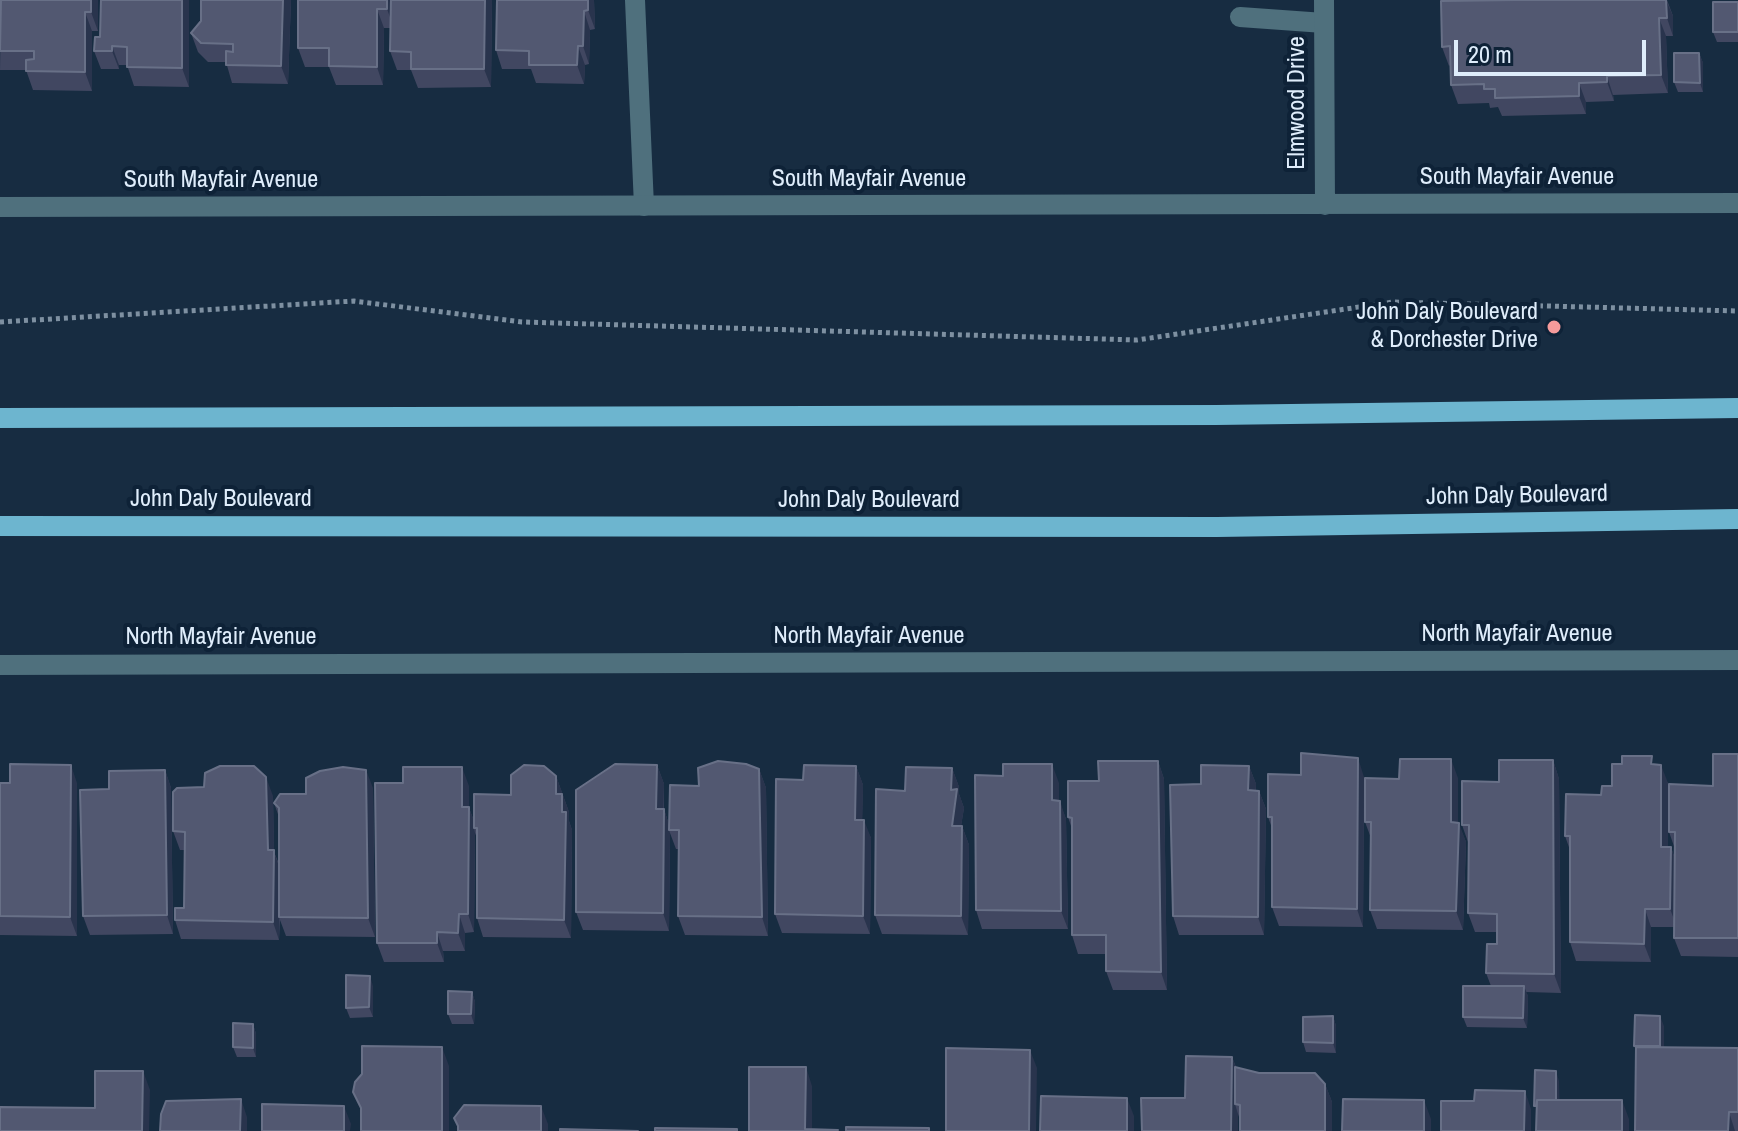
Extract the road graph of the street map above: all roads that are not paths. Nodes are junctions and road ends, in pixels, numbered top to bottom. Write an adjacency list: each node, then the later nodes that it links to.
1 (635, 0): 7 (street)
2 (1324, 0): 4 (street, Elmwood Drive)
3 (1240, 17): 4 (street)
4 (1324, 23): 6 (street, Elmwood Drive)
5 (1738, 203): 6 (street, South Mayfair Avenue)
6 (1325, 205): 7 (street, South Mayfair Avenue)
7 (644, 206): 8 (street, South Mayfair Avenue)
8 (0, 207)
9 (1738, 408): 10 (main road)
10 (0, 418)
11 (1738, 519): 12 (main road, John Daly Boulevard)
12 (0, 526)
13 (1738, 660): 14 (street, North Mayfair Avenue)
14 (0, 665)

